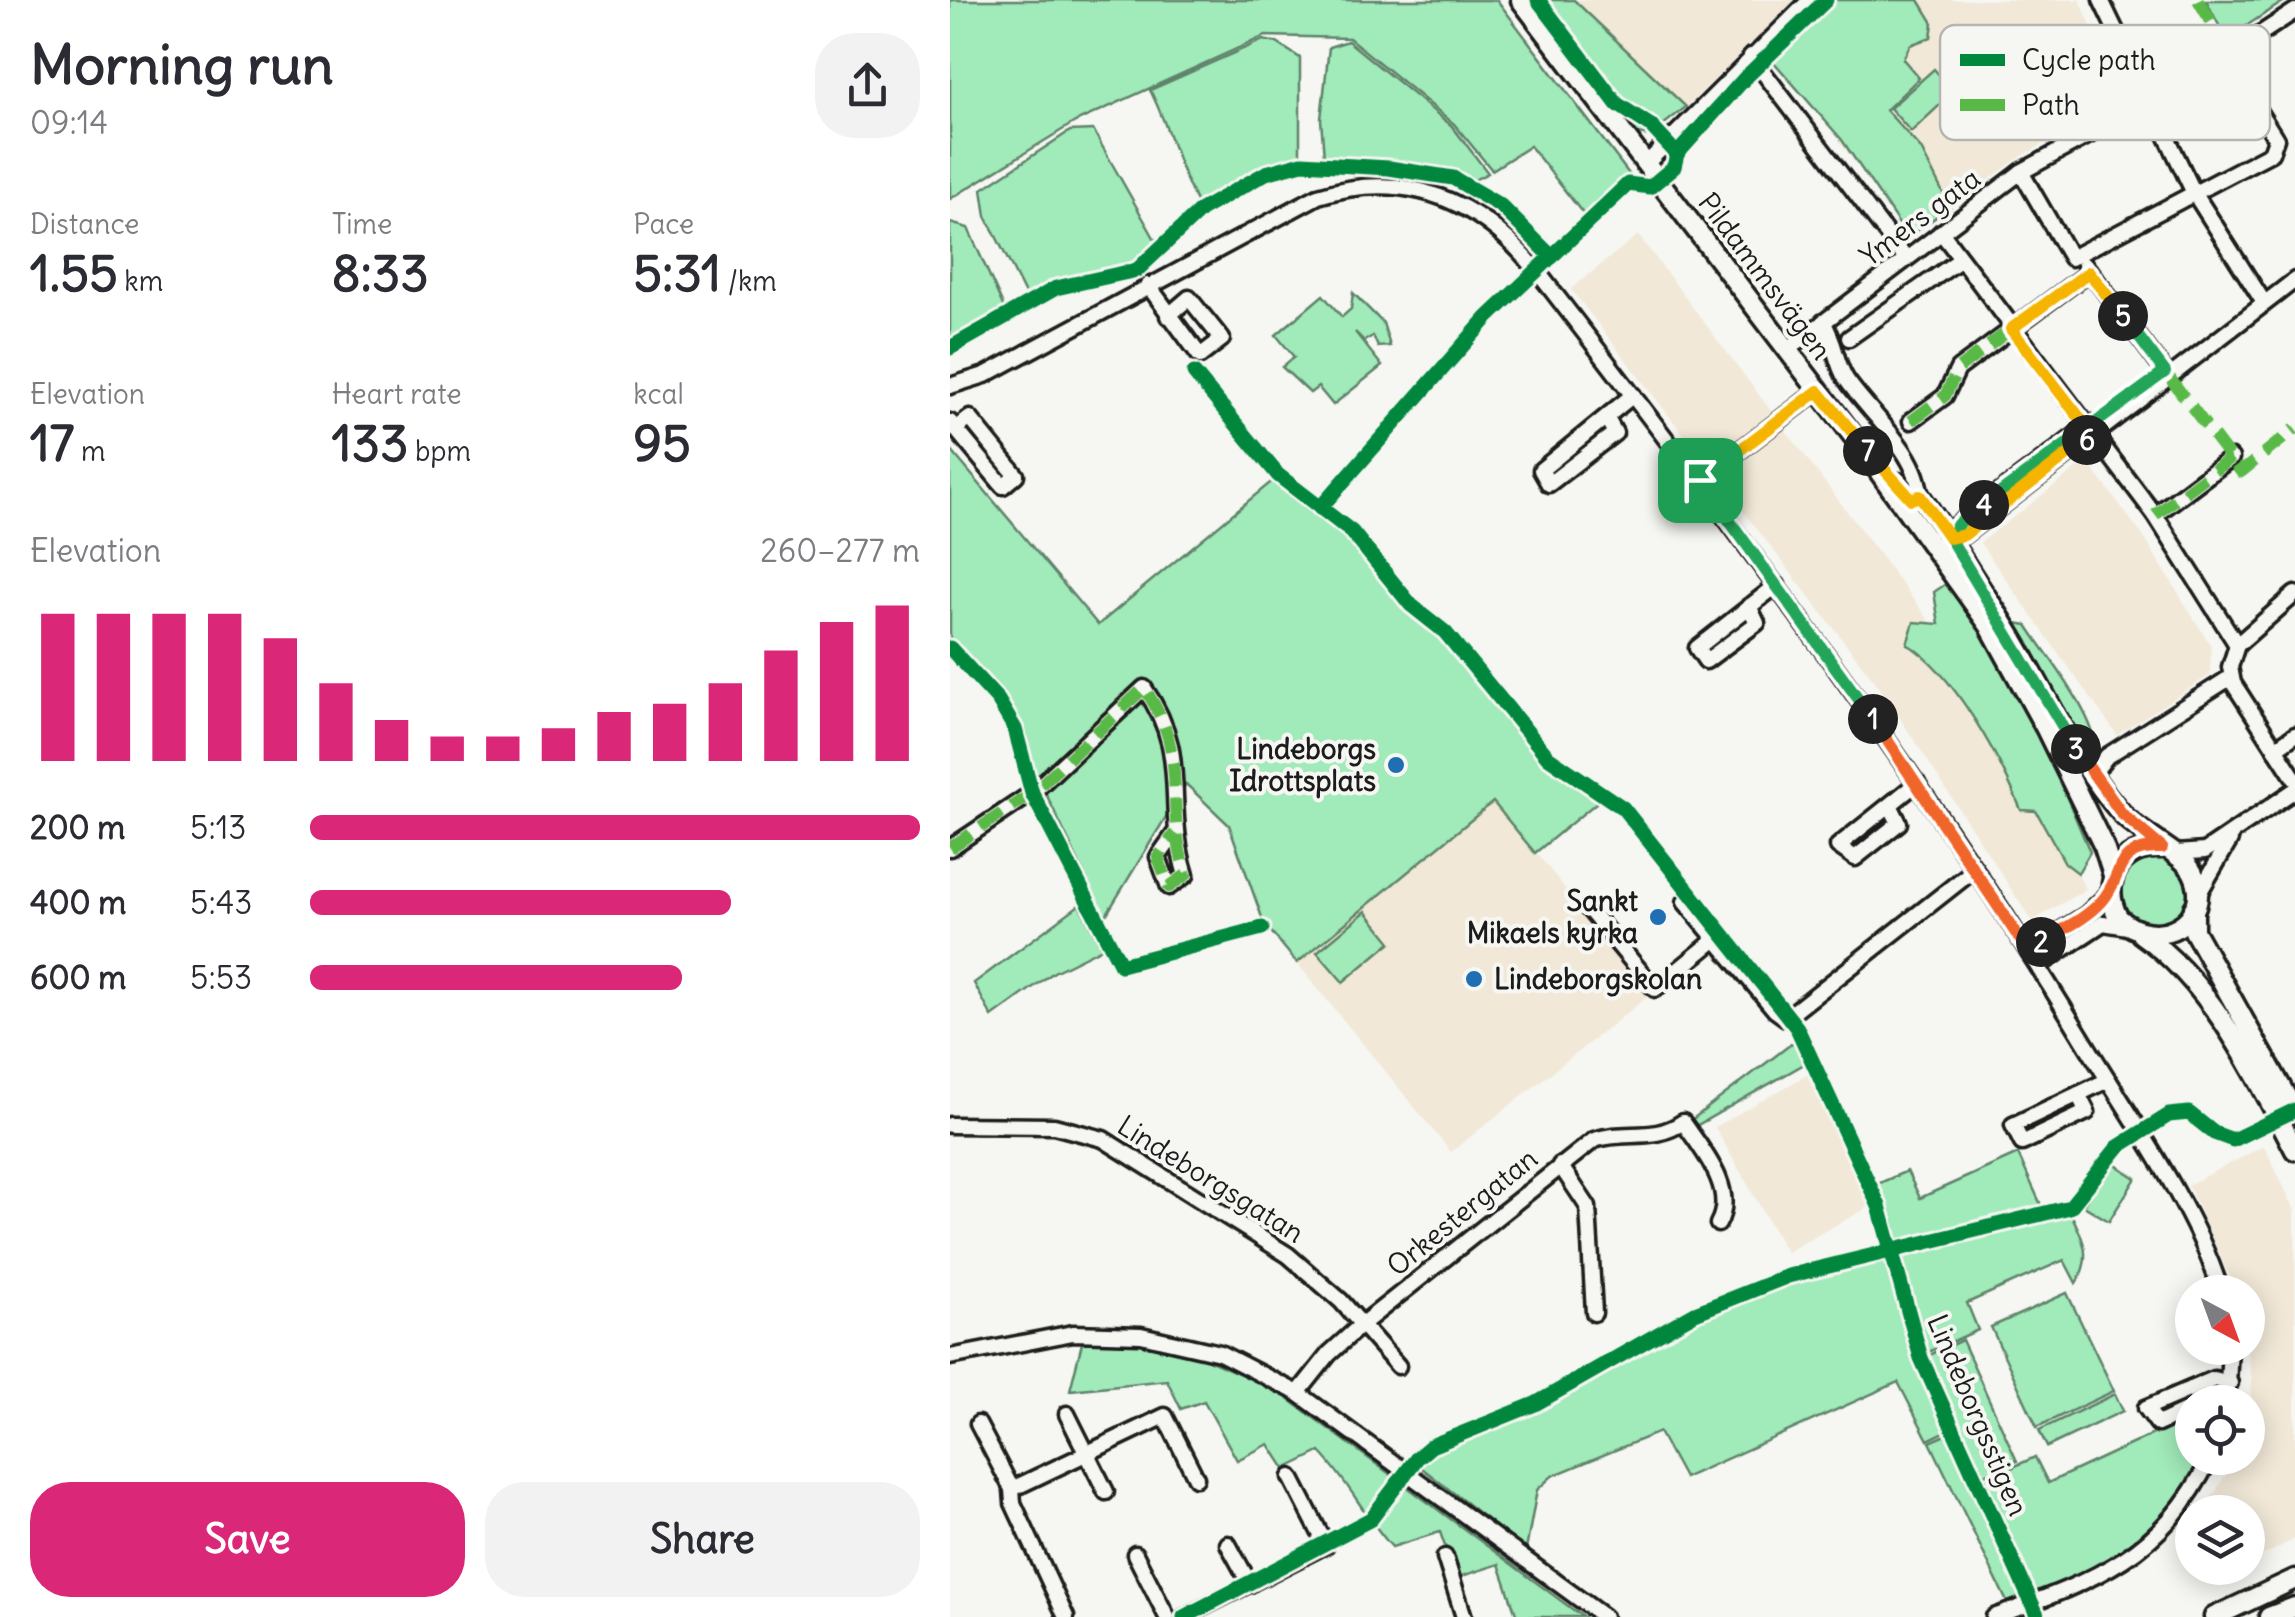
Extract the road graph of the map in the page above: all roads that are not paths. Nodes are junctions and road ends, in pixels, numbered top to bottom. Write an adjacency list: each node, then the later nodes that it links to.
1 (1521, 0): 11 (main road, Pildammsvägen)
2 (1810, 0): 7 (street)
3 (2101, 0): 5 (street)
4 (2295, 12): 6 (street, Ymers gata)
5 (2112, 25)
6 (2270, 29)
7 (1751, 56): 11 (street); 16 (street)
8 (2270, 134): 13 (street)
9 (2079, 140): 12 (street, Ymers gata)
10 (2166, 140): 13 (street)
11 (1646, 164): 27 (main road, Pildammsvägen)
12 (2021, 172): 14 (street, Ymers gata); 15 (street)
13 (2192, 191): 15 (street); 22 (street)
14 (1941, 232): 16 (street, Ymers gata); 17 (street)
15 (2079, 256): 18 (street)
16 (1906, 259): 24 (street, Ymers gata)
17 (1961, 260): 25 (street); 26 (street)
18 (2089, 272): 25 (street); 28 (street)
19 (2295, 272): 22 (street)
20 (2295, 280): 35 (street)
21 (1148, 285): 23 (street); 29 (street); 31 (street)
22 (2261, 298): 28 (street)
23 (1168, 316)
24 (1823, 322): 27 (street, Ymers gata); 39 (street)
25 (2011, 329): 33 (street); 35 (street)
26 (1849, 338)
27 (1787, 350): 30 (main road, Pildammsvägen)
28 (2165, 372): 35 (street)
29 (950, 386)
30 (1818, 391): 36 (main road, Pildammsvägen); 38 (street)
31 (1632, 395): 32 (street); 38 (street)
32 (1606, 417): 32 (street)
33 (1911, 421)
34 (953, 425): 34 (street)
35 (2090, 431): 40 (street); 41 (street)
36 (1857, 441): 39 (main road, Pildammsvägen); 41 (main road, Pildammsvägen)
37 (2230, 458): 40 (street)
38 (1700, 480): 42 (street)
39 (1920, 496): 41 (main road, Pildammsvägen)
40 (2154, 515): 45 (street)
41 (1942, 543): 49 (main road, Pildammsvägen); 59 (main road, Pildammsvägen)
42 (1777, 585): 44 (street); 51 (street)
43 (2295, 594): 45 (street)
44 (1749, 606)
45 (2237, 645): 46 (street)
46 (2231, 677): 48 (street); 49 (street)
47 (2295, 735): 48 (street)
48 (2274, 749): 50 (street)
49 (2093, 774): 57 (main road, Pildammsvägen)
50 (2295, 779)
51 (1917, 783): 53 (street); 58 (street)
52 (2295, 790): 54 (street)
53 (1890, 805)
54 (2236, 831): 57 (street); 60 (street)
55 (1174, 834): 56 (street)
56 (950, 848)
57 (2169, 851): 59 (main road); 60 (main road, Pildammsvägen)
58 (1975, 868): 64 (street); 65 (street)
59 (2111, 884): 63 (main road, Pildammsvägen); 65 (street)
60 (2196, 901): 63 (main road); 69 (main road, Pildammsvägen)
61 (1685, 902): 64 (street)
62 (1586, 907): 64 (street)
63 (2134, 930): 66 (street); 69 (main road, Pildammsvägen)
64 (1718, 942)
65 (2028, 951): 66 (street)
66 (2038, 966): 67 (street)
67 (2108, 1080): 68 (street); 74 (street)
68 (2078, 1094): 68 (street)
69 (2285, 1107): 71 (main road, Pildammsvägen)
70 (950, 1125): 76 (street, Lindeborgsgatan)
71 (2295, 1150)
72 (1560, 1165): 73 (street, Orkestergatan); 75 (street); 76 (street, Orkestergatan)
73 (1718, 1224)
74 (2214, 1275)
75 (1594, 1313)
76 (1361, 1324): 79 (street, Lindeborgsgatan); 82 (street, Orkestergatan)
77 (950, 1357): 82 (street)
78 (2230, 1365): 80 (street)
79 (1398, 1366)
80 (2230, 1383): 81 (street)
81 (2208, 1385)
82 (1298, 1394): 97 (street)
83 (1067, 1414): 85 (street)
84 (978, 1424): 89 (street)
85 (1087, 1453): 88 (street); 89 (street); 90 (street)
86 (2199, 1475): 102 (street)
87 (1291, 1476): 95 (street)
88 (1196, 1478)
89 (1012, 1489): 98 (street)
90 (1106, 1492)
91 (1228, 1544): 95 (street)
92 (1135, 1554): 99 (street)
93 (1445, 1557): 101 (street)
94 (2295, 1580): 103 (main road)
95 (1250, 1584): 100 (street)
96 (2295, 1607): 104 (main road)
97 (1602, 1616)
98 (1066, 1617)
99 (1168, 1617)
100 (1184, 1617)
101 (1464, 1617)
102 (1994, 1617)
103 (2214, 1617)
104 (2269, 1617)

